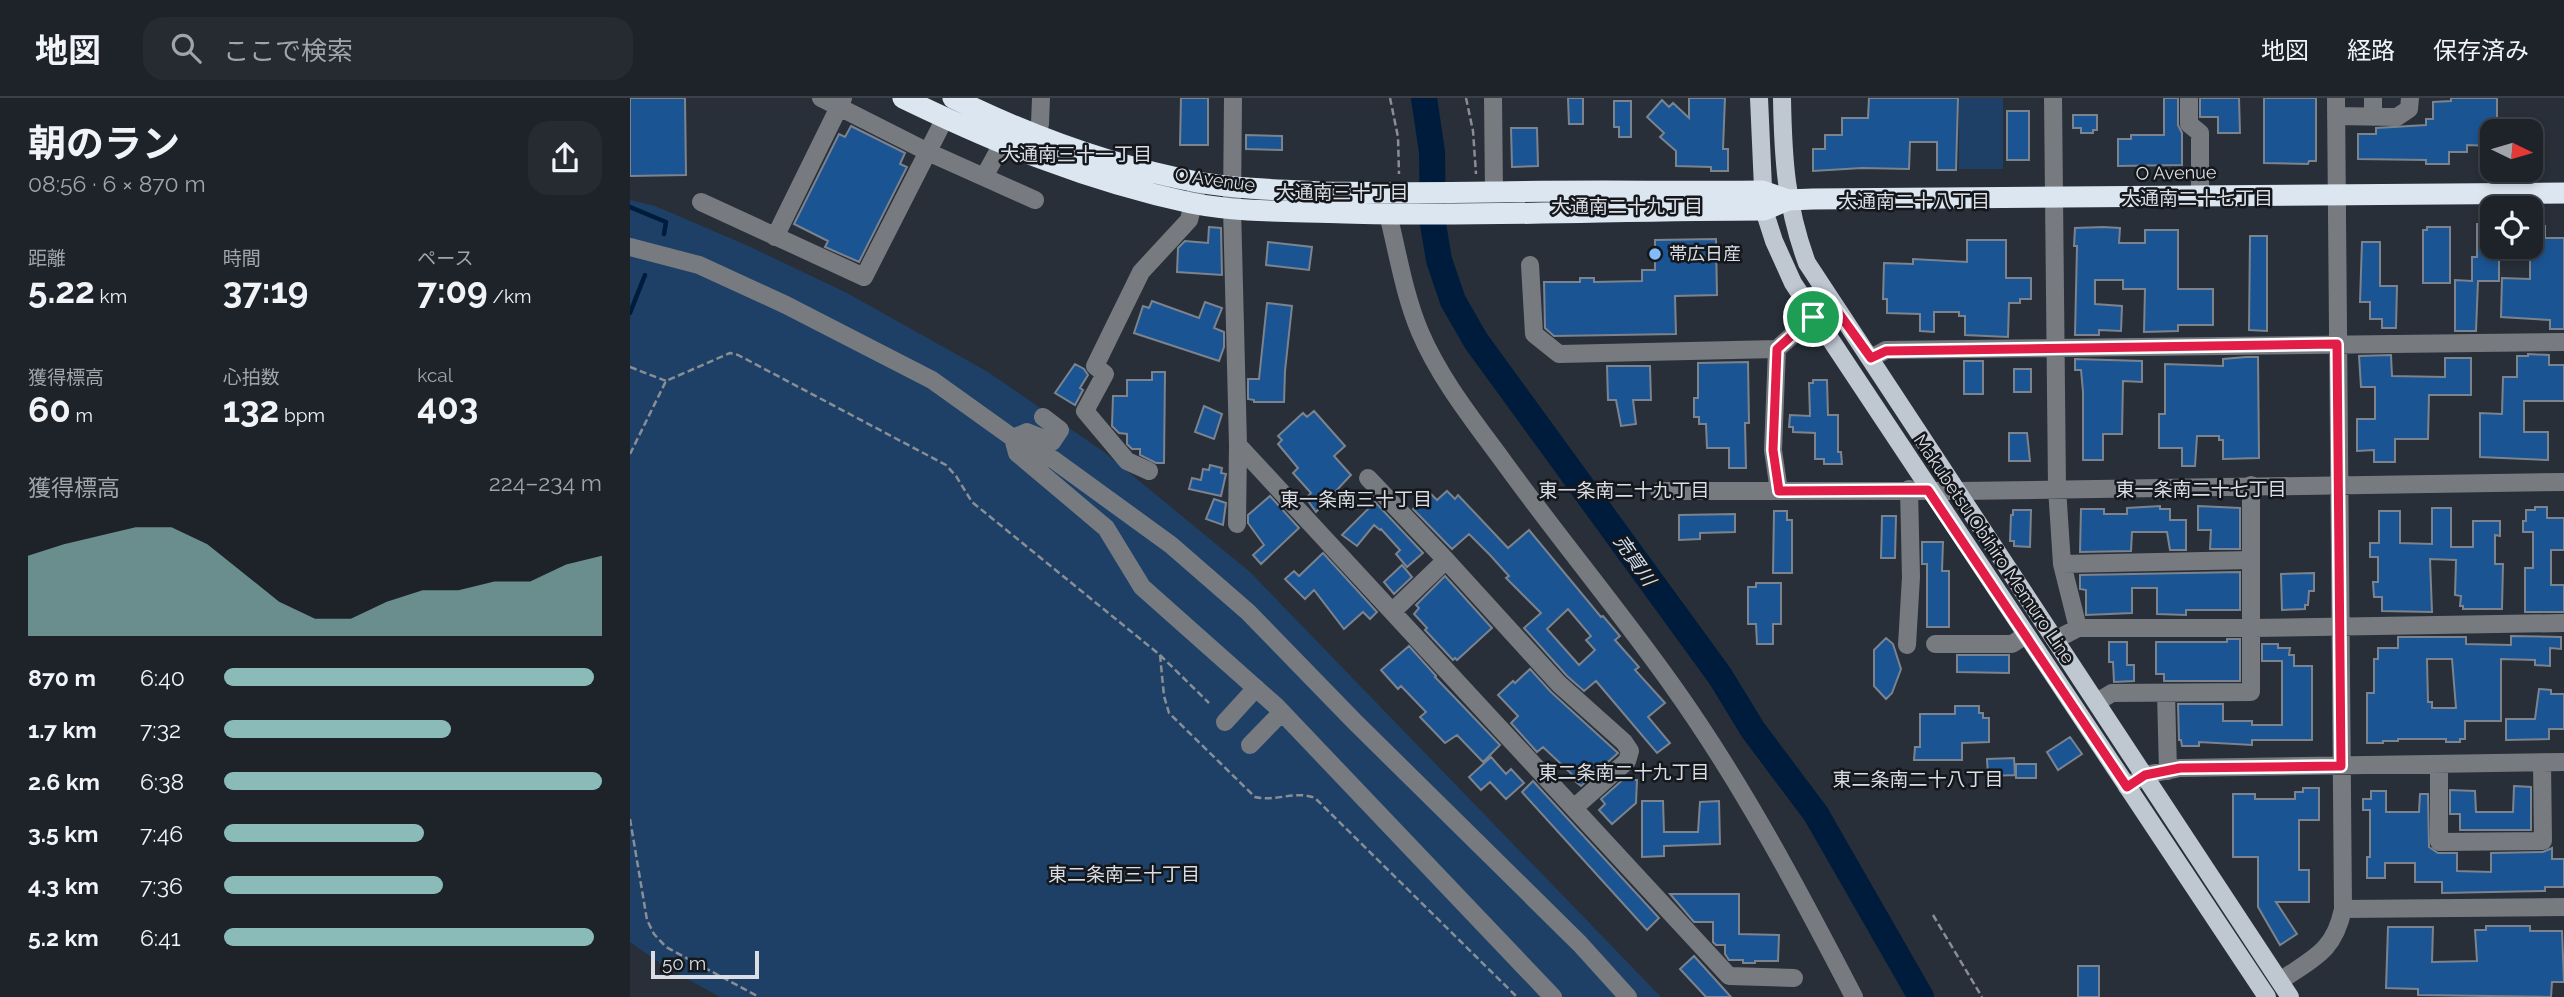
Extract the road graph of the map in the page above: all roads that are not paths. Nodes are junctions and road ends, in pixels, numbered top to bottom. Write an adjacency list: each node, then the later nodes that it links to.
1 (821, 98): 14 (street)
2 (903, 98): 17 (highway, O Avenue)
3 (953, 98): 19 (highway, O Avenue)
4 (1041, 98): 19 (street)
5 (1233, 98): 26 (street)
6 (1493, 98): 28 (street)
7 (1759, 98): 30 (main road, Makubetsu Obihiro Memuro Line)
8 (1782, 98): 31 (main road, Makubetsu Obihiro Memuro Line)
9 (2053, 98): 27 (street)
10 (2189, 98): 25 (street)
11 (2336, 98): 15 (street)
12 (2373, 98): 16 (street)
13 (2410, 98): 16 (street)
14 (841, 102): 20 (street); 35 (street)
15 (2336, 116): 16 (street); 24 (street)
16 (2373, 117)
17 (945, 118): 18 (highway, O Avenue); 20 (street)
18 (1002, 144): 19 (highway, O Avenue); 21 (street)
19 (1034, 145): 22 (highway, O Avenue); 33 (highway, O Avenue)
20 (928, 152): 21 (street); 35 (street)
21 (984, 177): 29 (street)
22 (1198, 182): 26 (highway, O Avenue); 33 (street)
23 (2564, 193): 24 (highway, O Avenue)
24 (2337, 194): 25 (highway, O Avenue); 41 (street)
25 (2200, 196): 27 (highway, O Avenue)
26 (1233, 197): 28 (highway, O Avenue); 33 (highway, O Avenue); 34 (highway, O Avenue); 47 (street)
27 (2053, 197): 31 (highway, O Avenue); 42 (street)
28 (1476, 198): 30 (highway, O Avenue); 30 (highway, O Avenue); 34 (highway, O Avenue)
29 (1035, 200)
30 (1763, 200): 31 (highway, O Avenue); 39 (main road, Makubetsu Obihiro Memuro Line)
31 (1788, 200): 38 (main road, Makubetsu Obihiro Memuro Line)
32 (701, 202): 35 (street)
33 (1194, 203): 48 (street)
34 (1395, 214): 92 (street)
35 (775, 237)
36 (630, 247): 46 (street)
37 (1530, 265): 43 (street)
38 (1830, 301): 39 (street); 44 (main road, Makubetsu Obihiro Memuro Line)
39 (1813, 317): 43 (street); 55 (main road, Makubetsu Obihiro Memuro Line)
40 (2564, 342): 41 (street)
41 (2337, 344): 42 (street); 52 (street)
42 (2056, 347): 44 (street); 53 (street)
43 (1777, 349): 57 (street)
44 (1871, 358): 58 (main road, Makubetsu Obihiro Memuro Line)
45 (1043, 417): 46 (street)
46 (1013, 438): 72 (street); 91 (street)
47 (1238, 445): 59 (street); 63 (street)
48 (1149, 471)
49 (1368, 478): 60 (street)
50 (2564, 482): 52 (street)
51 (2251, 485): 52 (street); 53 (street); 61 (street)
52 (2339, 485): 65 (street)
53 (2057, 488): 58 (street); 62 (street)
54 (1909, 489): 55 (street); 57 (street); 71 (street)
55 (1928, 490): 58 (street); 68 (main road, Makubetsu Obihiro Memuro Line)
56 (1659, 491): 57 (street)
57 (1779, 491)
58 (1959, 491): 69 (main road, Makubetsu Obihiro Memuro Line)
59 (1237, 524)
60 (1446, 560): 63 (street); 85 (street)
61 (2251, 560): 62 (street); 67 (street)
62 (2062, 564): 66 (street)
63 (1393, 611): 85 (street)
64 (2564, 623): 65 (street)
65 (2340, 626): 67 (street); 81 (street)
66 (2078, 628): 67 (street); 69 (street)
67 (2250, 628): 73 (street)
68 (2026, 635): 70 (street); 84 (main road, Makubetsu Obihiro Memuro Line)
69 (2055, 640): 74 (main road, Makubetsu Obihiro Memuro Line)
70 (1935, 644)
71 (1907, 645)
72 (1256, 688): 75 (street); 76 (street)
73 (2166, 693): 74 (street); 82 (street)
74 (2097, 702): 83 (main road, Makubetsu Obihiro Memuro Line)
75 (1282, 712): 77 (street); 90 (street)
76 (1225, 722)
77 (1250, 745)
78 (2542, 762): 79 (street); 80 (street); 80 (street)
79 (2564, 762)
80 (2439, 765): 81 (street)
81 (2341, 766): 82 (street); 87 (street)
82 (2168, 771): 83 (street)
83 (2145, 775): 84 (street); 89 (main road, Makubetsu Obihiro Memuro Line)
84 (2127, 787): 93 (main road, Makubetsu Obihiro Memuro Line)
85 (1575, 807): 88 (street)
86 (2564, 907): 87 (street)
87 (2343, 909): 89 (street)
88 (1794, 978)
89 (2280, 981): 94 (main road, Makubetsu Obihiro Memuro Line)
90 (1553, 997)
91 (1628, 997)
92 (1854, 997)
93 (2267, 997)
94 (2290, 997)

